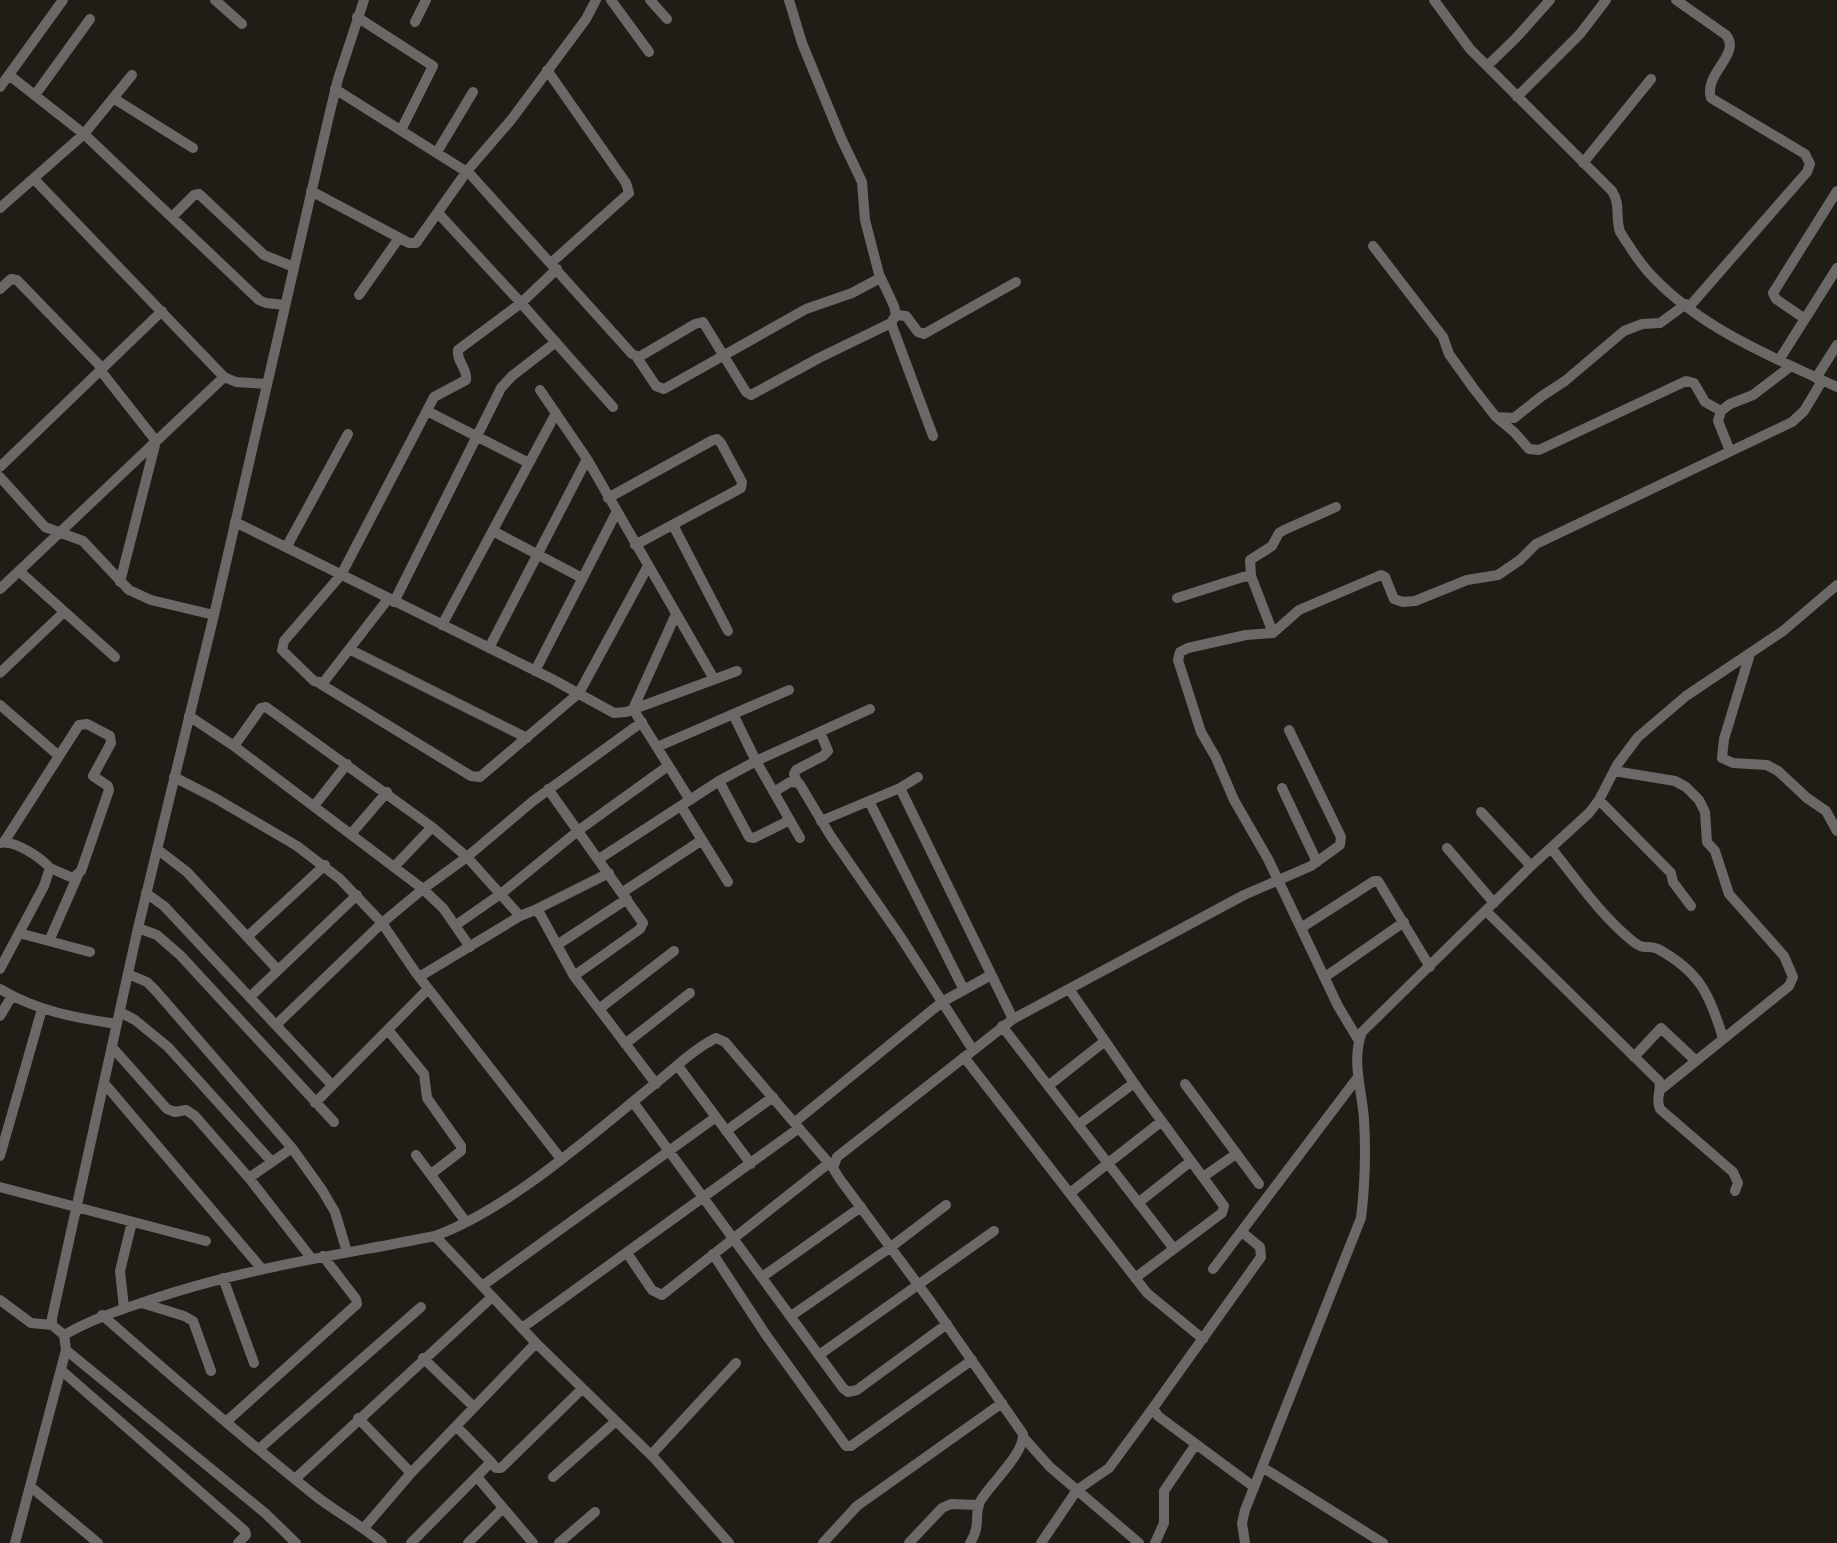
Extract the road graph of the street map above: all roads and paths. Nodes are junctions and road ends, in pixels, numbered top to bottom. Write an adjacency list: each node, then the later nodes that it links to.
1 (64, 0): 21 (street)
2 (215, 0): 17 (street)
3 (364, 0): 13 (street)
4 (426, 0): 16 (street)
5 (596, 0): 20 (street)
6 (611, 0): 18 (street)
7 (650, 0): 15 (street)
8 (789, 0): 47 (street)
9 (1434, 0): 19 (street)
10 (1550, 0): 19 (street)
11 (1606, 0): 28 (street)
12 (1676, 0): 53 (street)
13 (357, 17): 25 (street); 30 (street)
14 (90, 19): 27 (street)
15 (667, 19)
16 (415, 22)
17 (242, 24)
18 (649, 52)
19 (1486, 66): 28 (street)
20 (547, 70): 35 (street); 44 (street)
21 (9, 75): 24 (street); 27 (street)
22 (132, 75): 29 (street)
23 (1651, 79): 34 (street)
24 (0, 87)
25 (335, 89): 30 (street); 37 (street)
26 (473, 92): 33 (street)
27 (35, 95): 31 (street)
28 (1517, 97): 34 (street)
29 (113, 98): 31 (street); 32 (street)
30 (401, 130): 33 (street)
31 (84, 134): 36 (street); 41 (street)
32 (194, 148)
33 (436, 152): 35 (street)
34 (1583, 163): 53 (street)
35 (467, 171): 40 (street); 44 (street)
36 (34, 179): 39 (street); 54 (street)
37 (311, 191): 42 (street); 45 (street)
38 (1837, 191): 56 (street)
39 (0, 208)
40 (438, 213): 42 (street); 51 (street)
41 (172, 218): 45 (street); 52 (street)
42 (399, 238): 50 (street)
43 (1373, 246): 73 (street)
44 (554, 266): 51 (street); 60 (street)
45 (294, 267): 52 (street)
46 (1837, 268): 56 (street)
47 (880, 278): 55 (street); 59 (street)
48 (1016, 282): 55 (street)
49 (2, 285): 63 (street)
50 (359, 295)
51 (521, 303): 57 (street); 70 (street)
52 (285, 305): 66 (street)
53 (1687, 305): 61 (street); 73 (street)
54 (162, 311): 63 (street); 64 (street)
55 (894, 319): 59 (street); 75 (street)
56 (1805, 319): 61 (street)
57 (556, 342): 69 (street); 76 (street)
58 (1837, 345): 65 (street)
59 (724, 354): 60 (street); 60 (street)
60 (635, 356)
61 (1779, 360): 62 (street)
62 (1791, 366): 65 (street); 71 (street)
63 (102, 370): 77 (street); 81 (street)
64 (224, 377): 66 (street); 77 (street)
65 (1819, 379): 67 (street); 78 (street)
66 (267, 384): 86 (street)
67 (1837, 387)
68 (540, 390): 72 (street)
69 (613, 407)
70 (427, 411): 76 (street); 95 (street)
71 (1721, 411): 73 (street); 78 (street)
72 (556, 413): 79 (street); 80 (street)
73 (1496, 416)
74 (348, 434): 91 (street)
75 (933, 436)
76 (477, 437): 80 (street); 102 (street)
77 (156, 441): 89 (street); 98 (street)
78 (1730, 452): 108 (street)
79 (587, 459): 83 (street); 92 (street)
80 (529, 463): 88 (street)
81 (0, 467)
82 (0, 477): 89 (street)
83 (608, 498): 85 (street); 87 (street)
84 (1336, 507): 96 (street)
85 (616, 513): 90 (street); 97 (street)
86 (235, 522): 91 (street); 105 (street)
87 (673, 525): 90 (street); 107 (street)
88 (493, 531): 92 (street); 106 (street)
89 (61, 532): 94 (street); 98 (street)
90 (635, 545): 93 (street)
91 (286, 546): 95 (street)
92 (538, 554): 97 (street); 109 (street)
93 (648, 566): 104 (street); 119 (street)
94 (19, 571): 100 (street); 103 (street)
95 (341, 575): 102 (street); 117 (street)
96 (1251, 576): 101 (street); 108 (street)
97 (582, 578): 113 (street)
98 (120, 582): 105 (street)
99 (1837, 585): 111 (street)
100 (0, 589)
101 (1177, 598)
102 (391, 601): 106 (street); 110 (street)
103 (63, 613): 112 (street); 115 (street)
104 (676, 614): 116 (street); 121 (street)
105 (214, 615): 124 (street)
106 (442, 625): 109 (street)
107 (728, 631)
108 (1273, 633): 171 (street)
109 (489, 648): 113 (street)
110 (351, 650): 117 (street); 128 (street)
111 (1750, 654): 135 (street); 154 (street)
112 (115, 657)
113 (535, 671): 119 (street)
114 (737, 671): 116 (street)
115 (0, 673)
116 (714, 679): 121 (street)
117 (318, 683): 128 (street)
118 (789, 690): 123 (street)
119 (579, 693): 121 (street); 128 (street)
120 (0, 705): 131 (street)
121 (633, 709): 125 (street)
122 (870, 709): 127 (street)
123 (733, 714): 130 (street); 132 (street)
124 (189, 716): 129 (street); 136 (street)
125 (642, 722): 130 (street); 142 (street)
126 (1289, 730): 164 (street)
127 (820, 732): 132 (street); 139 (street)
128 (527, 738)
129 (234, 746): 133 (street); 148 (street)
130 (657, 747): 134 (street)
131 (59, 756): 158 (street); 170 (street)
132 (756, 761): 138 (street); 144 (street)
133 (347, 764): 143 (street); 148 (street)
134 (668, 765): 147 (street); 153 (street)
135 (1614, 771): 145 (street); 218 (street)
136 (174, 777): 161 (street); 165 (street)
137 (918, 778): 140 (street)
138 (719, 781): 147 (street); 150 (street)
139 (797, 782): 144 (street); 151 (street)
140 (900, 788): 146 (street); 199 (street)
141 (1282, 788): 164 (street)
142 (548, 789): 153 (street); 162 (street)
143 (387, 792): 152 (street); 155 (street)
144 (774, 792): 150 (street)
145 (1599, 800): 160 (street); 178 (street)
146 (869, 801): 151 (street); 205 (street)
147 (685, 803): 157 (street); 163 (street)
148 (314, 806): 155 (street)
149 (1481, 812): 166 (street)
150 (790, 820): 156 (street)
151 (821, 821): 209 (street)
152 (432, 827): 162 (street); 167 (street)
153 (579, 830): 163 (street); 175 (street)
154 (1837, 831)
155 (351, 834): 167 (street)
156 (800, 838)
157 (702, 840): 172 (street); 177 (street)
158 (2, 842): 168 (street)
159 (1447, 848): 179 (street)
160 (1551, 848): 166 (street); 218 (street)
161 (157, 849): 174 (street); 188 (street)
162 (467, 857): 173 (street); 175 (street)
163 (599, 859): 169 (street)
164 (1317, 862): 171 (street)
165 (325, 865): 176 (street); 188 (street)
166 (1531, 866): 179 (street)
167 (394, 867): 173 (street)
168 (50, 868): 170 (street); 187 (street)
169 (609, 873): 177 (street); 180 (street)
170 (78, 876): 189 (street)
171 (1278, 880): 186 (street); 204 (street)
172 (728, 882)
173 (423, 889): 183 (street); 184 (street)
174 (146, 893): 185 (street); 208 (street)
175 (502, 893): 181 (street); 184 (street)
176 (357, 895): 183 (street); 196 (street)
177 (625, 895): 190 (street); 198 (street)
178 (1691, 906)
179 (1490, 907): 194 (street); 224 (street)
180 (535, 911): 181 (street); 190 (street)
181 (520, 916): 191 (street)
182 (1404, 922): 186 (street); 194 (street); 201 (street)
183 (382, 923): 200 (street); 215 (street)
184 (456, 925): 191 (street)
185 (138, 928): 197 (street); 237 (street)
186 (1301, 929): 201 (street)
187 (19, 933): 189 (street); 195 (street)
188 (247, 937): 196 (street)
189 (49, 941): 193 (street)
190 (557, 945): 198 (street)
191 (470, 947): 200 (street)
192 (674, 951): 211 (street)
193 (90, 952)
194 (1430, 967): 220 (street)
195 (0, 969)
196 (278, 970): 208 (street)
197 (128, 974): 213 (street); 244 (street)
198 (574, 975): 211 (street)
199 (991, 975): 205 (street); 214 (street)
200 (419, 977): 203 (street)
201 (1325, 977): 220 (street)
202 (0, 989): 207 (street)
203 (428, 989): 217 (street); 249 (street)
204 (1069, 989): 214 (street); 219 (street)
205 (964, 990): 209 (street)
206 (690, 993): 221 (street)
207 (12, 996): 210 (street); 212 (street)
208 (250, 997): 215 (street)
209 (942, 1002): 223 (street); 241 (street)
210 (42, 1009): 213 (street); 248 (street)
211 (598, 1009): 221 (street)
212 (0, 1016)
213 (119, 1018): 222 (street); 251 (street)
214 (1013, 1019): 216 (street)
215 (276, 1025): 232 (street)
216 (1002, 1026): 223 (street); 233 (street)
217 (388, 1030): 232 (street); 255 (street)
218 (1723, 1038): 225 (street)
219 (1105, 1041): 229 (street); 233 (street)
220 (1359, 1041): 227 (street)
221 (625, 1044): 230 (street)
222 (112, 1047): 228 (street); 257 (street)
223 (968, 1054): 254 (street); 261 (street)
224 (1634, 1057): 225 (street); 234 (street)
225 (1696, 1061): 234 (street)
226 (678, 1066): 230 (street); 235 (street); 238 (street)
227 (1358, 1077): 270 (street); 321 (street)
228 (104, 1083): 266 (street); 280 (street)
229 (1134, 1083): 239 (street); 242 (street)
230 (656, 1084): 236 (street)
231 (1185, 1084): 246 (street)
232 (332, 1085): 237 (street)
233 (1048, 1086): 242 (street)
234 (1660, 1090): 260 (street)
235 (773, 1097): 241 (street); 243 (street)
236 (633, 1102): 245 (street); 249 (street)
237 (314, 1103): 240 (street)
238 (716, 1116): 243 (street); 245 (street)
239 (1162, 1121): 250 (street); 253 (street)
240 (334, 1122)
241 (797, 1125): 252 (street); 254 (street)
242 (1078, 1125): 253 (street)
243 (726, 1131): 252 (street)
244 (292, 1148): 251 (street); 276 (street)
245 (669, 1150): 262 (street); 286 (street)
246 (1236, 1154): 256 (street); 258 (street)
247 (416, 1155): 255 (street)
248 (0, 1156)
249 (561, 1158): 268 (street)
250 (1191, 1161): 256 (street); 263 (street)
251 (272, 1162): 257 (street)
252 (751, 1164): 262 (street)
253 (1108, 1164): 261 (street); 263 (street)
254 (831, 1166): 265 (street); 272 (street)
255 (431, 1174): 268 (street)
256 (1203, 1177): 275 (street)
257 (249, 1178): 279 (street)
258 (1259, 1184)
259 (0, 1187): 266 (street)
260 (1735, 1191)
261 (1070, 1194): 284 (street)
262 (704, 1199): 272 (street); 277 (street)
263 (1138, 1203): 275 (street)
264 (946, 1205): 274 (street)
265 (861, 1206): 274 (street); 282 (street)
266 (76, 1208): 267 (street); 295 (street)
267 (132, 1222): 273 (street); 291 (street)
268 (466, 1222): 271 (street)
269 (995, 1231): 285 (street)
270 (1242, 1232): 281 (street); 298 (street)
271 (435, 1236): 276 (street); 286 (street)
272 (733, 1238): 278 (street); 282 (street)
273 (206, 1241)
274 (891, 1247): 285 (street); 293 (street)
275 (1174, 1249): 284 (street)
276 (347, 1252): 279 (street)
277 (627, 1253): 278 (street); 296 (street)
278 (713, 1254): 303 (street)
279 (318, 1257): 280 (street); 313 (street)
280 (262, 1269): 283 (street)
281 (1213, 1269)
282 (762, 1277): 293 (street)
283 (223, 1278): 289 (street); 304 (street)
284 (1135, 1278): 298 (street)
285 (918, 1284): 294 (street); 301 (street)
286 (482, 1286): 287 (street)
287 (492, 1297): 296 (street); 302 (street)
288 (0, 1300): 295 (street)
289 (142, 1303): 291 (street); 307 (street)
290 (421, 1307): 318 (street)
291 (124, 1308): 292 (street)
292 (102, 1315): 297 (street); 313 (street)
293 (790, 1316): 301 (street)
294 (947, 1324): 301 (street); 303 (street)
295 (52, 1325): 297 (street)
296 (522, 1328): 299 (street)
297 (64, 1335): 300 (street)
298 (1203, 1339): 311 (street)
299 (536, 1343): 308 (street); 310 (street)
300 (66, 1350): 306 (street); 338 (street)
301 (819, 1355)
302 (424, 1358): 310 (street); 312 (street)
303 (972, 1360): 309 (street)
304 (254, 1363)
305 (736, 1363): 319 (street)
306 (61, 1370): 326 (street); 337 (street)
307 (211, 1371)
308 (582, 1388): 314 (street); 320 (street)
309 (1002, 1403): 316 (street); 344 (street)
310 (474, 1407): 315 (street)
311 (1153, 1408): 317 (street); 328 (street)
312 (358, 1418): 322 (street); 325 (street)
313 (227, 1421): 318 (street)
314 (616, 1421): 319 (street); 323 (street)
315 (457, 1427): 320 (street); 322 (street)
316 (1024, 1438): 328 (street); 329 (street)
317 (1196, 1444): 327 (street); 349 (street)
318 (259, 1449): 325 (street)
319 (651, 1455): 343 (street)
320 (491, 1462): 324 (street)
321 (1262, 1467): 327 (street); 333 (street)
322 (411, 1473): 332 (street)
323 (553, 1477)
324 (477, 1478): 330 (street); 340 (street)
325 (295, 1479): 332 (street)
326 (31, 1487): 335 (street); 336 (street)
327 (1254, 1487): 350 (street)
328 (1077, 1490): 347 (street); 348 (street)
329 (978, 1505): 345 (street); 346 (street)
330 (503, 1508): 334 (street); 341 (street)
331 (595, 1513): 342 (street)
332 (364, 1528): 339 (street)
333 (1368, 1534): 351 (street); 352 (street)
334 (531, 1542)
335 (15, 1543)
336 (98, 1543)
337 (239, 1543)
338 (296, 1543)
339 (382, 1543)
340 (411, 1543)
341 (468, 1543)
342 (559, 1543)
343 (729, 1543)
344 (823, 1543)
345 (909, 1543)
346 (970, 1543)
347 (1041, 1543)
348 (1139, 1543)
349 (1155, 1543)
350 (1245, 1543)
351 (1359, 1543)
352 (1383, 1543)

